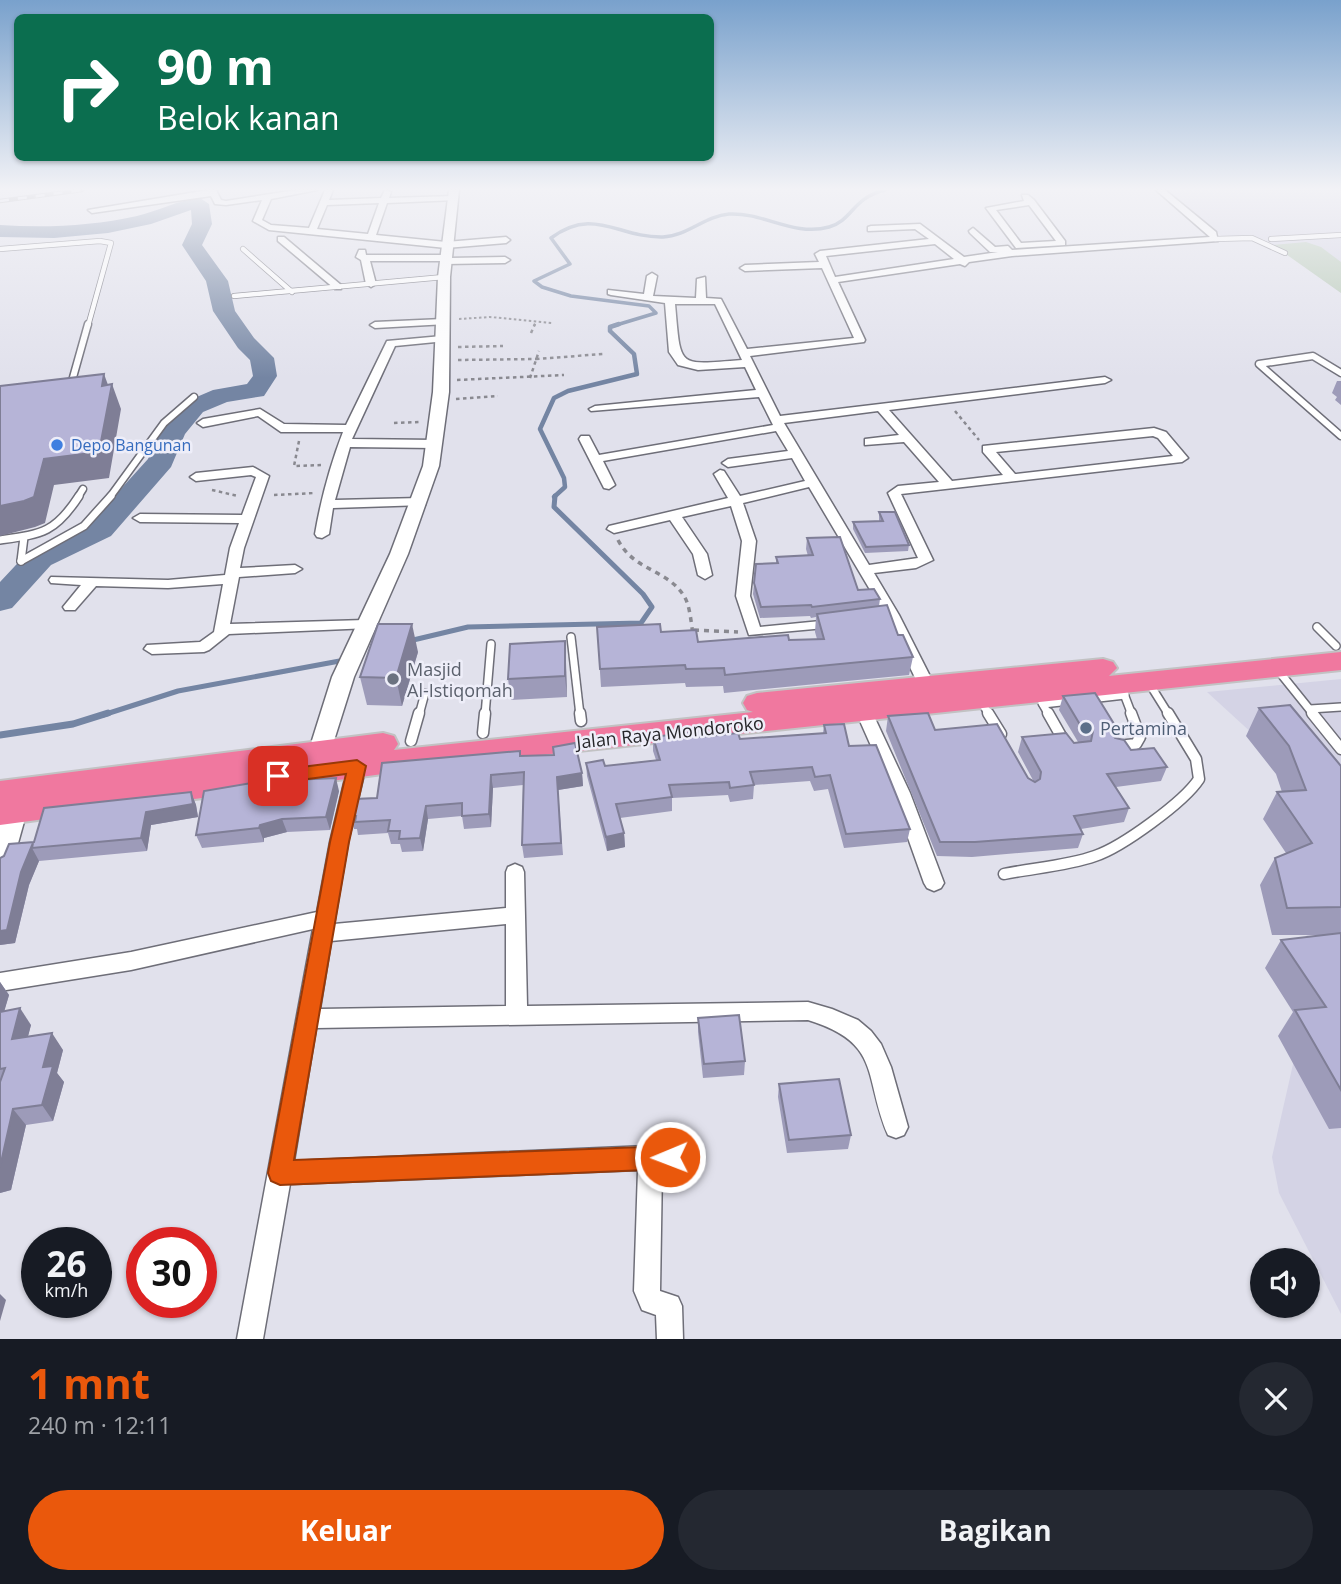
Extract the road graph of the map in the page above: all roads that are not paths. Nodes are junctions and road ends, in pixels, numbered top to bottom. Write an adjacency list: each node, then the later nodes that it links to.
1 (108, 252): 31 (lane)
2 (247, 252): 20 (lane)
3 (297, 252): 19 (street)
4 (420, 252): 10 (street)
5 (446, 252): 10 (street)
6 (468, 252): 10 (street)
7 (829, 252): 13 (street)
8 (953, 252): 12 (street)
9 (1013, 252): 12 (street)
10 (445, 260): 11 (street); 18 (lane); 18 (street); 27 (street)
11 (505, 260)
12 (965, 262): 17 (street)
13 (823, 265): 14 (street); 17 (street)
14 (745, 268)
15 (652, 276): 23 (street)
16 (702, 279): 24 (street)
17 (832, 281): 28 (street)
18 (370, 284): 19 (lane)
19 (338, 287): 20 (lane)
20 (292, 292): 22 (lane)
21 (611, 292): 23 (street)
22 (234, 296)
23 (648, 299): 25 (street)
24 (701, 299): 25 (street); 28 (street)
25 (670, 301): 28 (street)
26 (375, 326): 27 (street)
27 (442, 338): 38 (street); 44 (street)
28 (746, 358): 32 (street)
29 (1341, 373): 39 (lane)
30 (1105, 380): 34 (street)
31 (59, 391)
32 (762, 393): 35 (street); 37 (street)
33 (194, 397): 61 (lane)
34 (881, 408): 37 (street); 40 (street)
35 (595, 409)
36 (204, 423): 38 (street)
37 (778, 424): 45 (street); 46 (street)
38 (348, 429): 43 (street)
39 (1341, 436)
40 (908, 438): 42 (street); 50 (street)
41 (584, 439): 46 (street)
42 (869, 442)
43 (343, 443): 44 (street); 55 (street)
44 (435, 444): 54 (street)
45 (796, 454): 49 (street); 53 (street)
46 (596, 459): 51 (street)
47 (196, 477): 58 (street)
48 (1012, 478): 48 (street); 50 (street)
49 (811, 483): 53 (street); 64 (street)
50 (947, 483): 64 (street)
51 (609, 485)
52 (83, 489): 61 (lane)
53 (735, 499): 56 (street); 70 (street)
54 (420, 502): 55 (street); 71 (street)
55 (327, 505): 60 (street)
56 (673, 514): 59 (street); 65 (street)
57 (141, 517): 58 (street)
58 (246, 519): 66 (street)
59 (614, 529)
60 (322, 534)
61 (24, 537): 62 (lane)
62 (0, 541)
63 (295, 569): 66 (street)
64 (863, 570): 79 (street)
65 (705, 575)
66 (232, 576): 68 (street); 72 (street)
67 (56, 580): 68 (street)
68 (92, 582): 69 (street)
69 (70, 607)
70 (854, 620)
71 (365, 625): 72 (street); 92 (street)
72 (224, 629): 76 (street)
73 (571, 637): 86 (lane)
74 (491, 644): 87 (lane)
75 (1334, 645): 77 (highway, Jalan Raya Mondoroko); 78 (highway, Jalan Raya Mondoroko)
76 (152, 649)
77 (1277, 668): 78 (highway, Jalan Raya Mondoroko); 84 (lane)
78 (1126, 682): 81 (highway, Jalan Raya Mondoroko); 82 (highway, Jalan Raya Mondoroko); 90 (lane); 98 (lane)
79 (927, 686): 82 (highway, Jalan Raya Mondoroko); 86 (highway, Jalan Raya Mondoroko)
80 (425, 693): 89 (lane)
81 (1040, 699): 82 (highway, Jalan Raya Mondoroko); 93 (lane)
82 (990, 707): 85 (highway, Jalan Raya Mondoroko); 88 (lane)
83 (1341, 707): 84 (lane)
84 (1310, 709): 91 (lane)
85 (864, 712): 94 (highway, Jalan Raya Mondoroko); 99 (street)
86 (581, 722): 87 (highway, Jalan Raya Mondoroko)
87 (483, 733): 89 (highway, Jalan Raya Mondoroko)
88 (1004, 740)
89 (411, 741): 92 (highway, Jalan Raya Mondoroko)
90 (1115, 747)
91 (1341, 749)
92 (320, 750): 95 (highway, Jalan Raya Mondoroko)
93 (1074, 750)
94 (357, 766): 95 (highway, Jalan Raya Mondoroko); 101 (street)
95 (5, 805): 96 (street)
96 (0, 861)
97 (515, 872): 100 (street)
98 (1004, 874)
99 (933, 883)
100 (516, 915): 101 (street); 103 (street)
101 (324, 925): 102 (street); 104 (street)
102 (0, 982)
103 (517, 1017): 104 (street); 105 (street)
104 (307, 1018): 106 (street)
105 (896, 1127)
106 (280, 1173): 107 (street); 108 (street)
107 (250, 1339)
108 (670, 1339)

